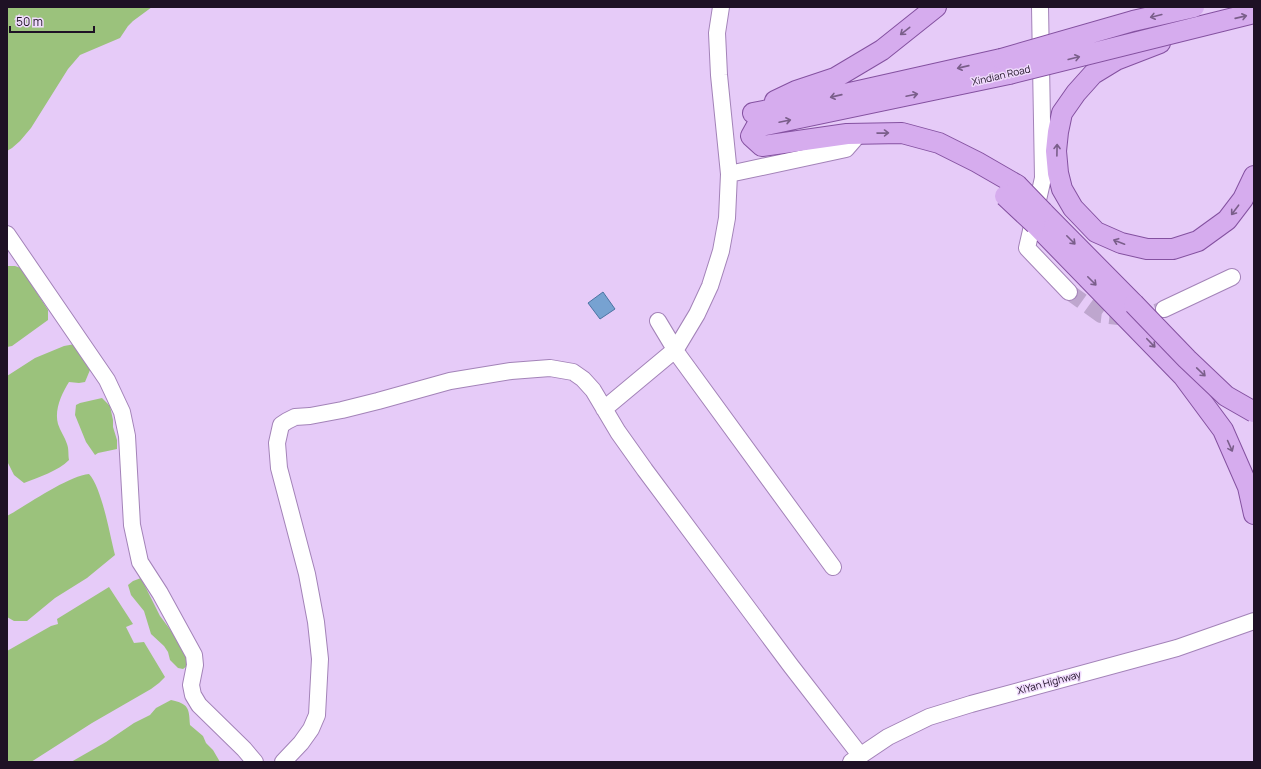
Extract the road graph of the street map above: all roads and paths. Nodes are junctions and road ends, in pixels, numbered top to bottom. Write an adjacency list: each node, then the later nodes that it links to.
1 (721, 7): 11 (street)
2 (936, 7): 8 (main road, one-way to 8)
3 (1040, 7): 16 (street)
4 (1194, 7): 7 (main road, Xindian Road, one-way to 7, bridge)
5 (1254, 14): 6 (main road, Xindian Road, one-way to 5, bridge)
6 (1217, 22): 7 (main road, Xindian Road, one-way to 6, bridge); 12 (main road, one-way to 6, bridge)
7 (1005, 66): 8 (main road, Xindian Road, one-way to 8); 10 (main road, Xindian Road, one-way to 7)
8 (753, 113): 10 (street)
9 (859, 134): 10 (main road); 11 (street); 13 (main road, one-way to 13, bridge)
10 (751, 136)
11 (729, 174): 19 (street)
12 (1254, 176)
13 (1039, 218): 21 (main road, one-way to 21, bridge); 22 (main road, one-way to 22)
14 (7, 234): 26 (street)
15 (1232, 277): 17 (street)
16 (1069, 292)
17 (1164, 309)
18 (658, 321): 19 (street)
19 (676, 349): 20 (street); 23 (street)
20 (604, 409): 25 (street); 27 (street)
21 (1254, 412)
22 (1254, 514)
23 (833, 567)
24 (1254, 621): 25 (street, XiYan Highway)
25 (856, 758)
26 (255, 762)
27 (283, 762)

